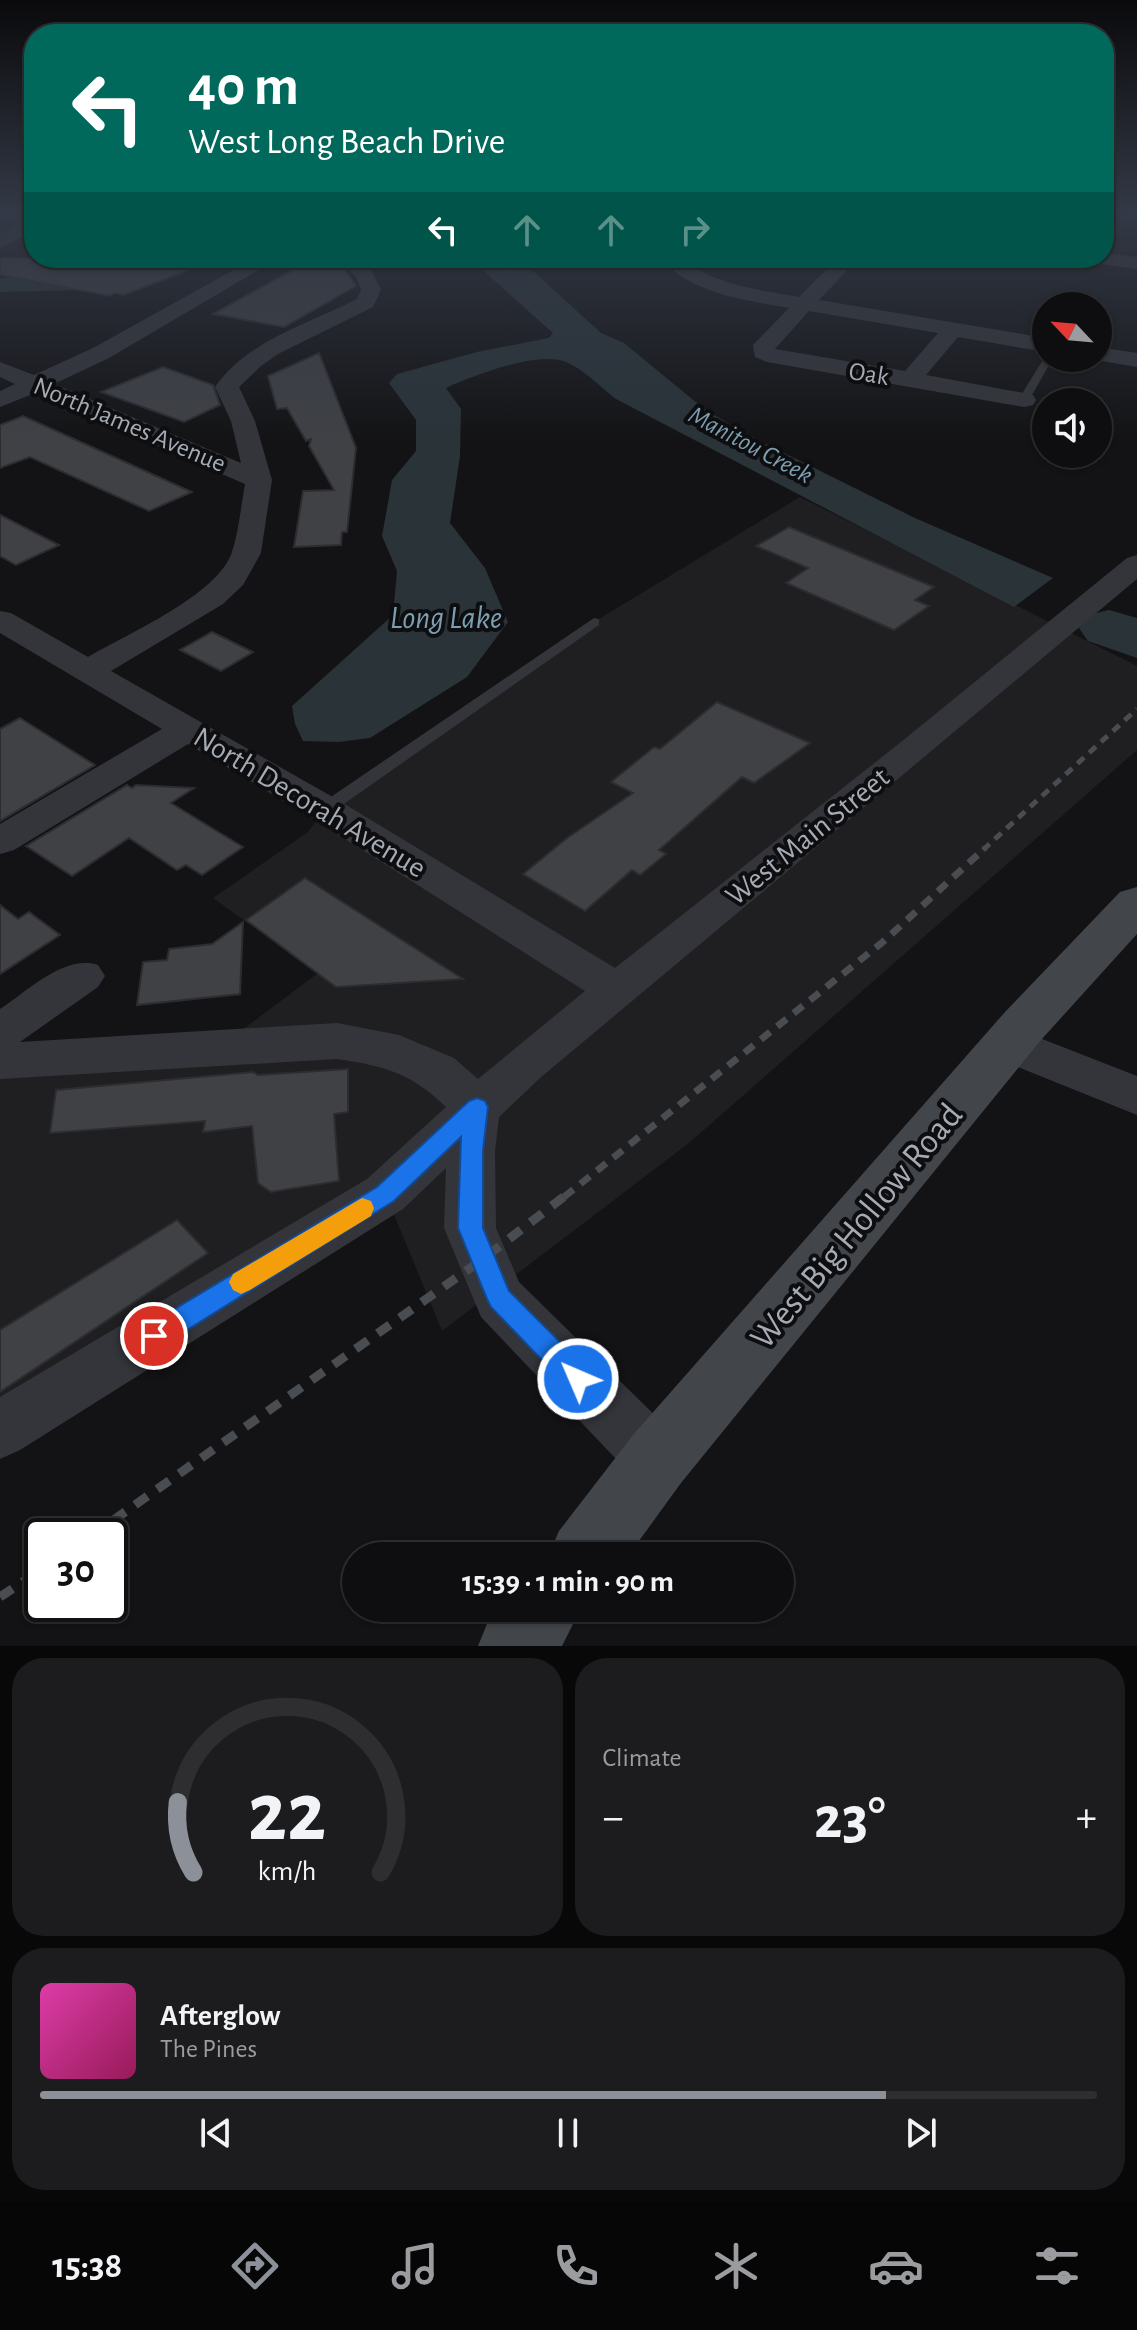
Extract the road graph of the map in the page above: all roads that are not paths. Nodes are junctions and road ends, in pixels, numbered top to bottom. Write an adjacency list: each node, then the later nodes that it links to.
1 (216, 289): 13 (street)
2 (371, 289): 16 (street)
3 (730, 289): 5 (street)
4 (820, 289): 5 (street)
5 (805, 304): 6 (street); 12 (street, Oak)
6 (953, 329): 7 (street); 12 (street, Oak)
7 (1032, 343)
8 (1112, 356): 9 (street)
9 (1137, 360)
10 (0, 369): 13 (street, North James Avenue)
11 (1040, 372): 15 (lane)
12 (906, 378): 15 (street)
13 (36, 384): 14 (street); 16 (street, North James Avenue)
14 (0, 400)
15 (1024, 400)
16 (259, 480): 20 (street)
17 (1137, 564): 26 (street, West Main Street)
18 (0, 620): 20 (street, North Decorah Avenue)
19 (594, 622): 22 (lane)
20 (89, 670): 21 (street, North Decorah Avenue)
21 (188, 729): 22 (street, North Decorah Avenue); 23 (street)
22 (325, 809): 26 (street, North Decorah Avenue)
23 (0, 841)
24 (1137, 904): 28 (main road, West Big Hollow Road)
25 (83, 976): 27 (street)
26 (616, 989): 31 (street, West Main Street)
27 (0, 1032)
28 (1009, 1044): 30 (street); 33 (main road, West Big Hollow Road)
29 (0, 1061): 31 (street)
30 (1137, 1096)
31 (477, 1107): 32 (street, West Main Street); 33 (street)
32 (0, 1430)
33 (657, 1459): 34 (main road, West Big Hollow Road)
34 (595, 1542)
35 (534, 1622): 36 (main road)
36 (516, 1646)

